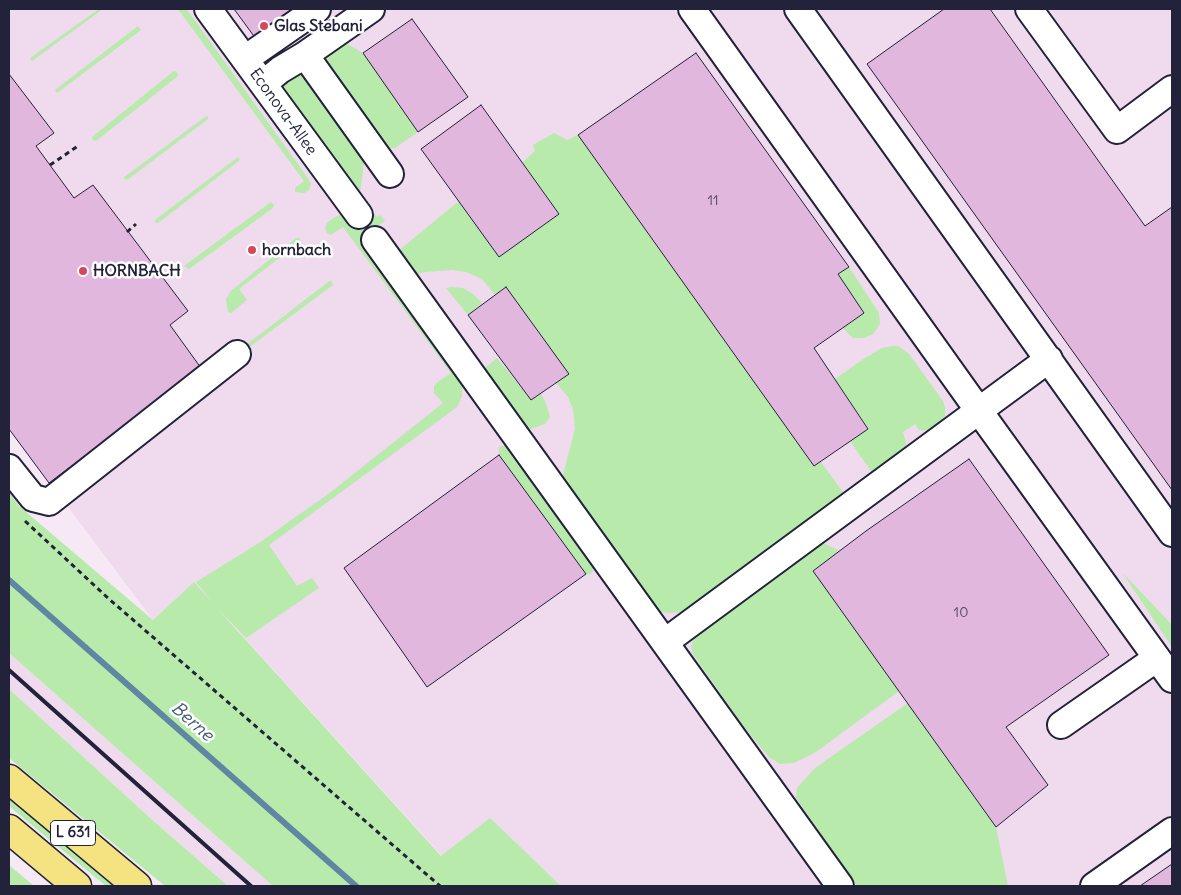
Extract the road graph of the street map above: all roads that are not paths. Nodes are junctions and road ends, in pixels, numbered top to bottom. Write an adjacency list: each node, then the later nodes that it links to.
1 (208, 9): 8 (street, Econova-Allee)
2 (317, 9): 8 (street)
3 (370, 9): 7 (street)
4 (692, 9): 16 (street)
5 (798, 9): 15 (street)
6 (1028, 9): 10 (street)
7 (305, 55): 9 (street); 11 (street)
8 (245, 59): 9 (street, Econova-Allee)
9 (263, 84): 12 (street, Econova-Allee)
10 (1172, 89)
11 (390, 174)
12 (359, 215)
13 (376, 240): 19 (street)
14 (237, 354): 17 (street)
15 (1049, 359): 16 (street); 18 (street)
16 (979, 411): 19 (street); 20 (street)
17 (9, 468)
18 (1172, 533)
19 (665, 642): 28 (street)
20 (1157, 658): 21 (street); 22 (street)
21 (1172, 679)
22 (1061, 725)
23 (9, 779): 27 (main road, L 631)
24 (9, 829): 26 (main road, L 631)
25 (1172, 830): 29 (street)
26 (77, 886)
27 (137, 886)
28 (840, 886)
29 (1094, 886)

